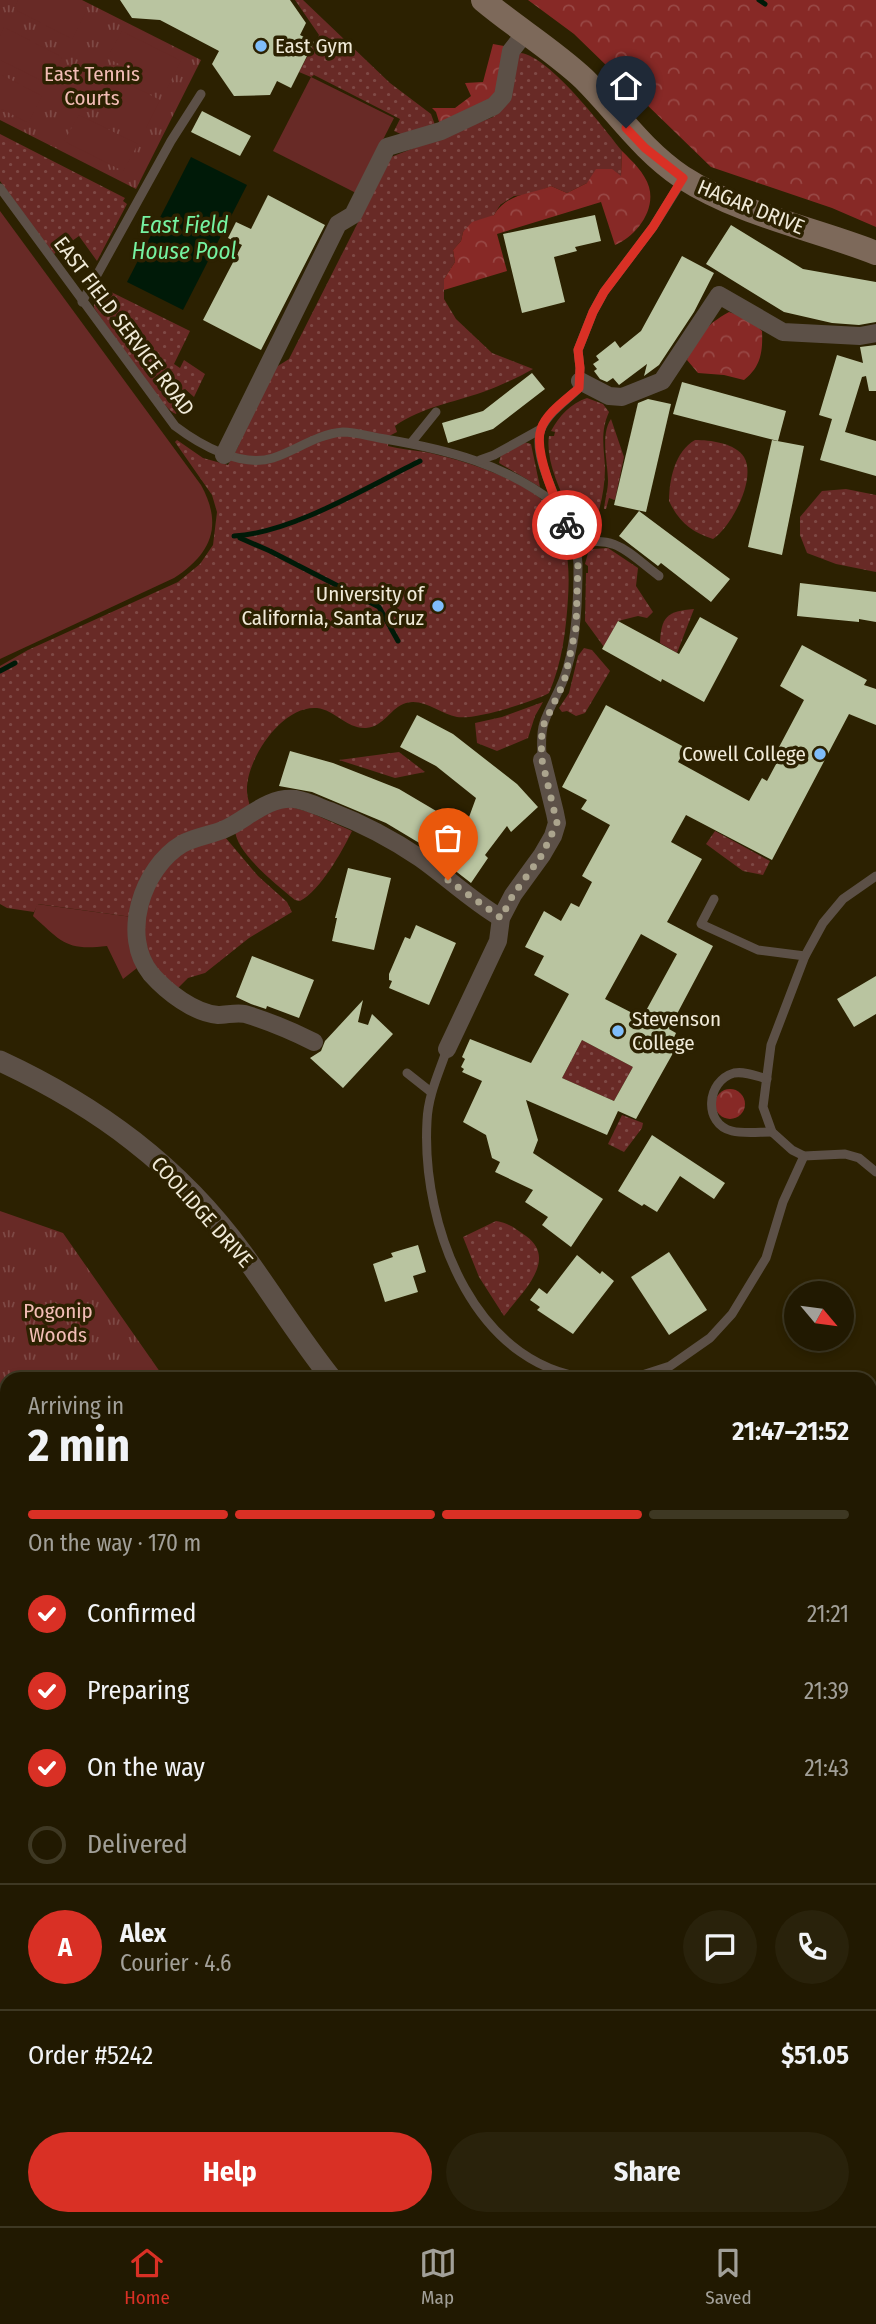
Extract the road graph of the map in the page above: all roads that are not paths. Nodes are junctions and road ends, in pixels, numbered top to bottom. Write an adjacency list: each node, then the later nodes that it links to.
1 (482, 0): 2 (main road, HAGAR DRIVE)
2 (525, 33): 4 (main road, HAGAR DRIVE); 13 (street)
3 (201, 94): 7 (lane)
4 (683, 178): 6 (main road, HAGAR DRIVE); 9 (lane)
5 (0, 188): 7 (lane, EAST FIELD SERVICE ROAD)
6 (876, 253)
7 (82, 302): 13 (lane, EAST FIELD SERVICE ROAD)
8 (876, 333): 9 (street)
9 (580, 381): 11 (lane)
10 (436, 412): 12 (lane)
11 (541, 429): 14 (lane); 15 (lane)
12 (411, 443): 13 (lane, EAST FIELD SERVICE ROAD); 14 (lane, EAST FIELD SERVICE ROAD)
13 (224, 454)
14 (480, 460): 15 (lane, EAST FIELD SERVICE ROAD)
15 (557, 505): 16 (lane)
16 (576, 545): 17 (lane); 18 (lane)
17 (659, 576)
18 (542, 760): 21 (street)
19 (876, 876): 22 (lane)
20 (714, 899): 22 (lane)
21 (501, 918): 23 (street); 24 (street)
22 (805, 956): 27 (lane)
23 (314, 1042)
24 (447, 1049): 28 (lane)
25 (0, 1061): 32 (street, COOLIDGE DRIVE)
26 (407, 1073): 28 (lane)
27 (767, 1079): 29 (lane); 29 (lane)
28 (431, 1092): 33 (lane)
29 (772, 1132): 30 (lane)
30 (804, 1156): 31 (lane); 34 (lane)
31 (876, 1172)
32 (327, 1372)
33 (562, 1372)
34 (651, 1372)

